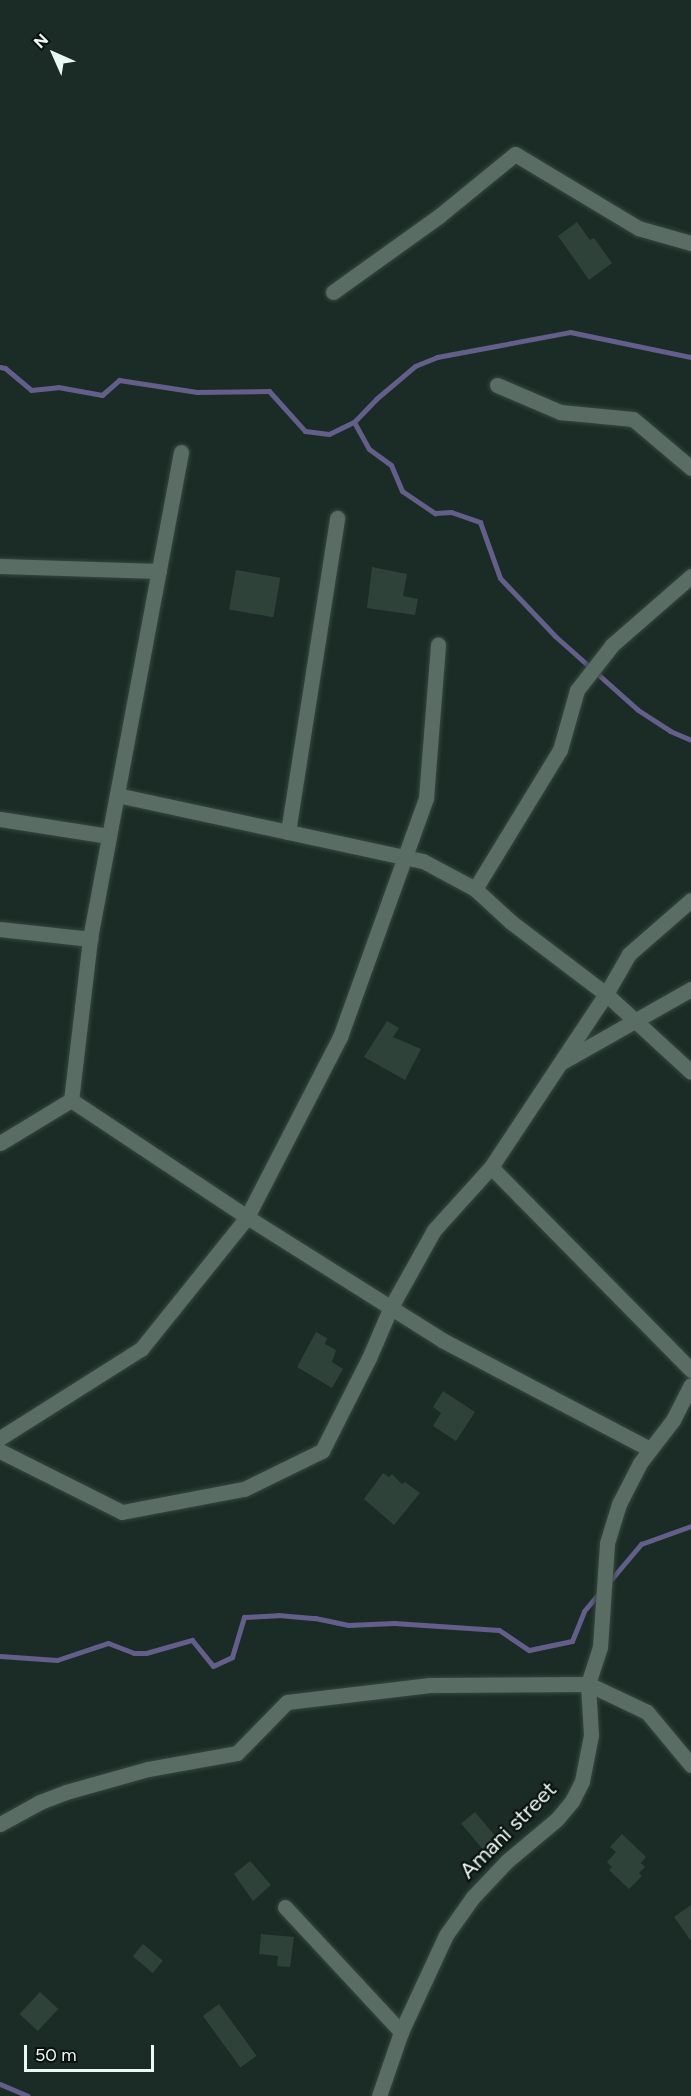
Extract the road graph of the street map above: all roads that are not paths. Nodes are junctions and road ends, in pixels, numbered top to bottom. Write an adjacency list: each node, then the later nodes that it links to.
1 (691, 243): 2 (street)
2 (333, 292)
3 (497, 386): 5 (street)
4 (181, 452): 8 (street)
5 (691, 468)
6 (337, 518): 13 (street)
7 (0, 566): 8 (street)
8 (159, 571): 11 (street)
9 (691, 576): 16 (street)
10 (438, 644): 15 (street)
11 (117, 795): 13 (street); 14 (street)
12 (0, 819): 14 (street)
13 (288, 832): 15 (street)
14 (110, 836): 19 (street)
15 (405, 857): 16 (street); 28 (street)
16 (475, 889): 21 (street)
17 (690, 904): 21 (street)
18 (0, 929): 19 (street)
19 (90, 939): 25 (street)
20 (691, 989): 22 (street)
21 (606, 994): 22 (street); 23 (street)
22 (635, 1020): 23 (street); 24 (street)
23 (560, 1064): 27 (street)
24 (691, 1071)
25 (71, 1100): 26 (street); 28 (street)
26 (1, 1139)
27 (491, 1167): 29 (street); 30 (street)
28 (247, 1217): 29 (street); 32 (street)
29 (391, 1307): 33 (street); 34 (street)
30 (691, 1370)
31 (691, 1385): 33 (street, Amani street)
32 (0, 1438)
33 (650, 1449): 35 (street, Amani street)
34 (0, 1451)
35 (588, 1684): 36 (street); 37 (street); 39 (street, Amani street)
36 (691, 1765)
37 (0, 1824)
38 (285, 1907): 39 (street)
39 (401, 2032): 40 (street, Amani street)
40 (379, 2096)

